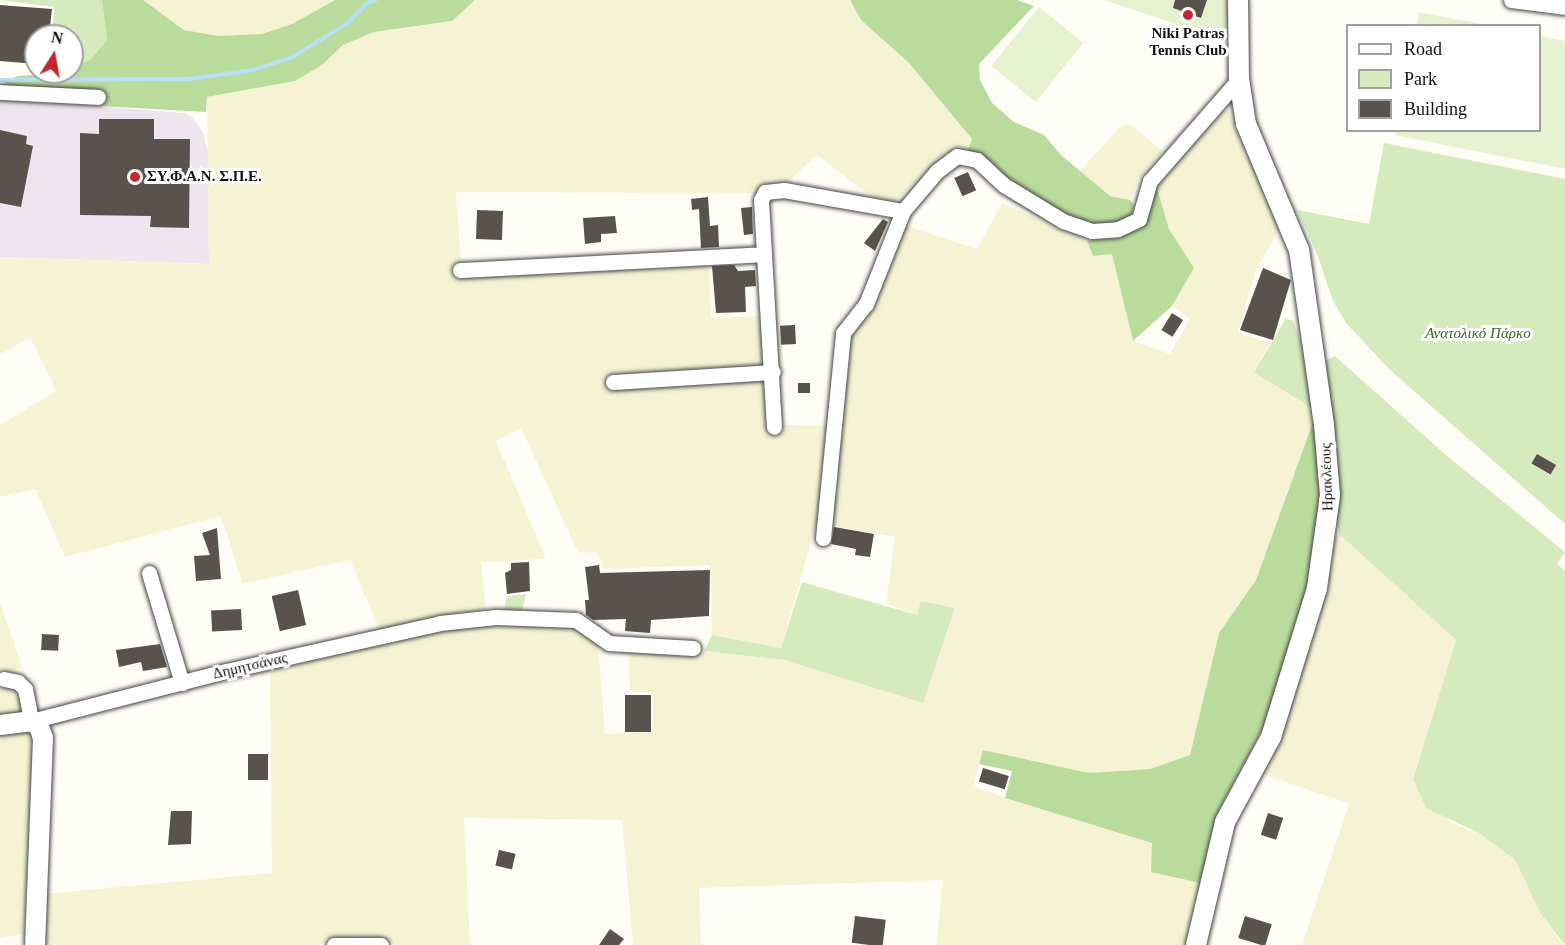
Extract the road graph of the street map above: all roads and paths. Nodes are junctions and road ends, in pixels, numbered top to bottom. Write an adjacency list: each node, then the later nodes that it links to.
1 (1238, 0): 4 (street, Ηρακλέους)
2 (1511, 0): 3 (street)
3 (1565, 7)
4 (1239, 79): 7 (street); 23 (street, Ηρακλέους)
5 (0, 92): 6 (street)
6 (98, 97)
7 (903, 211): 8 (street); 13 (street)
8 (764, 254): 9 (street); 10 (street)
9 (460, 270)
10 (772, 372): 11 (street); 12 (street)
11 (613, 382)
12 (774, 427)
13 (823, 538)
14 (149, 573): 17 (street)
15 (693, 648): 17 (street, Δημητσάνας)
16 (4, 679): 18 (street)
17 (182, 683): 18 (street, Δημητσάνας)
18 (31, 721): 19 (street); 20 (street)
19 (0, 725)
20 (35, 945)
21 (334, 945): 22 (street)
22 (381, 945)
23 (1196, 945)

